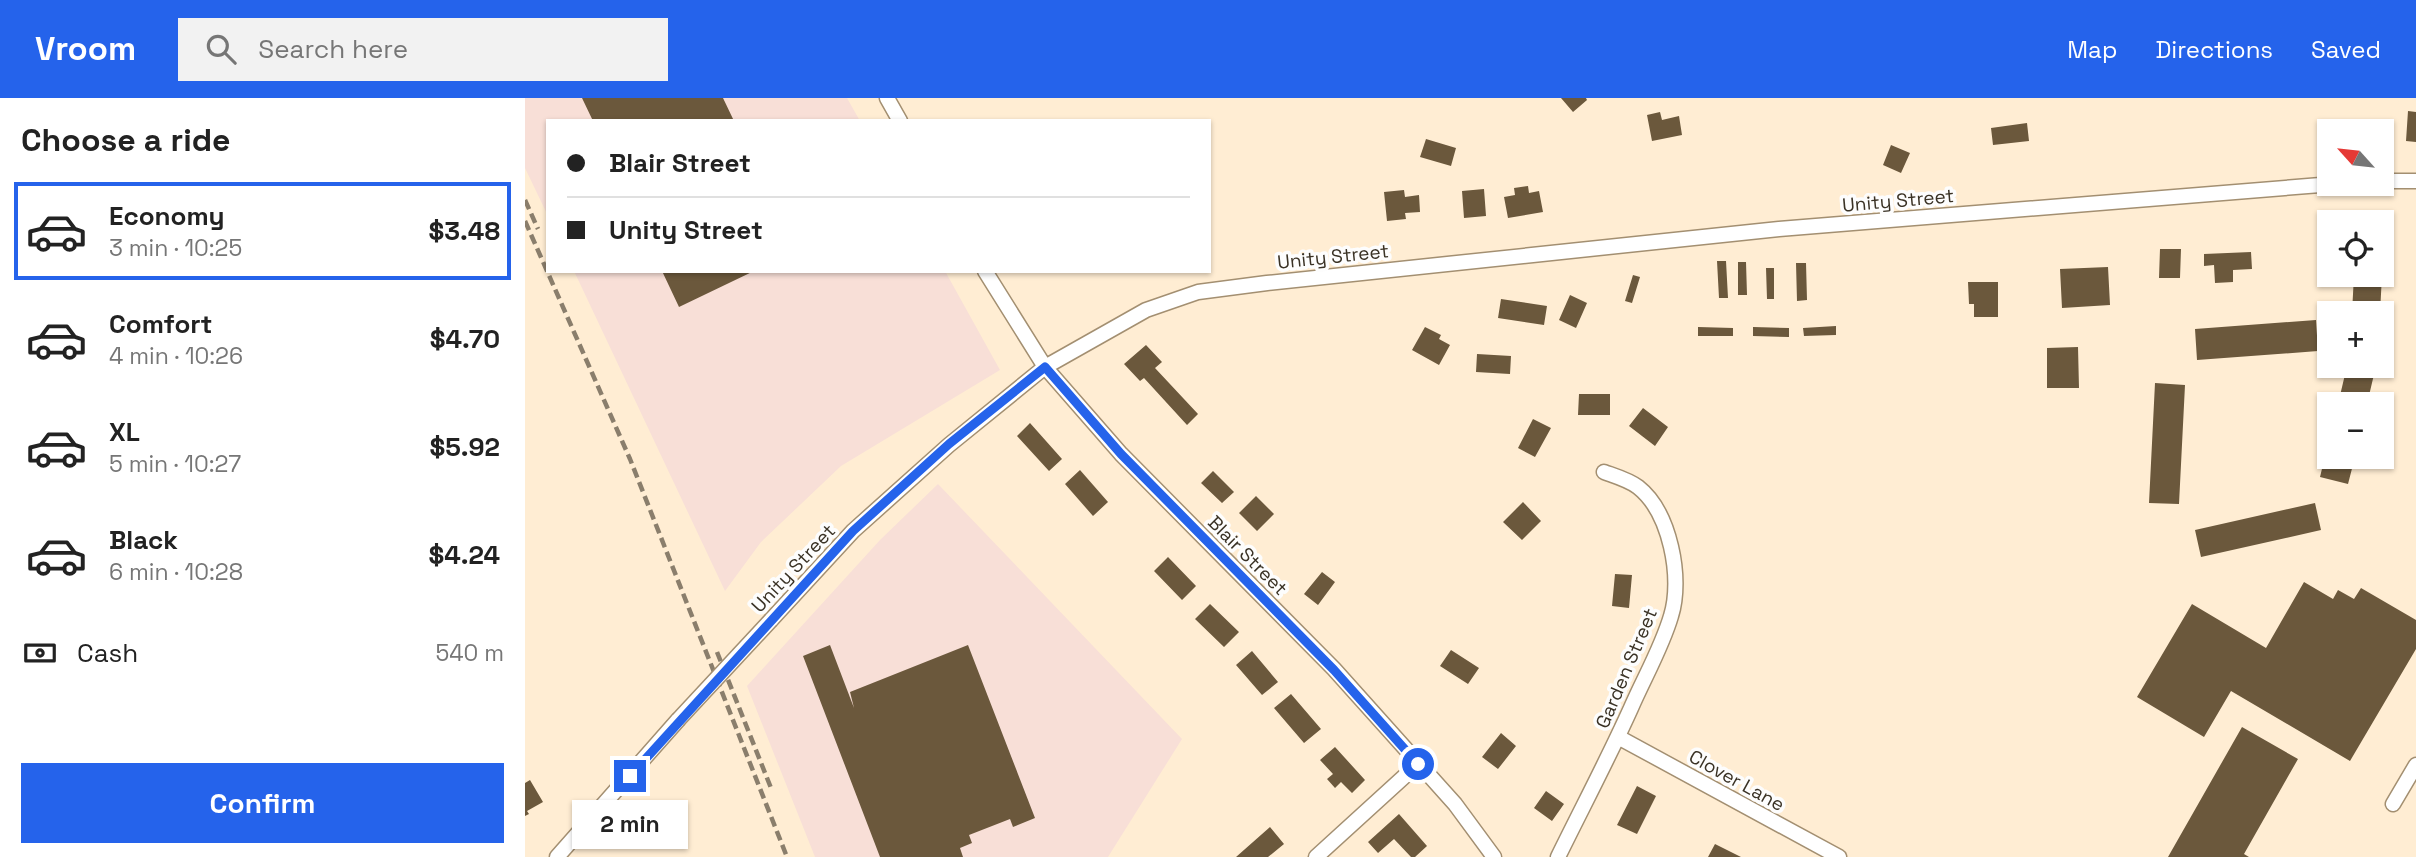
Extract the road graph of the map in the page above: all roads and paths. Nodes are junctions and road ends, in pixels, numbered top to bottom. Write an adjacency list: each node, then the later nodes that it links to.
1 (887, 98): 2 (street)
2 (899, 119)
3 (2394, 181): 4 (street)
4 (2416, 181)
5 (2317, 185): 7 (street, Unity Street)
6 (986, 273): 7 (street, Blair Street)
7 (1045, 367): 10 (street, Blair Street); 13 (street, Unity Street, bridge)
8 (1604, 472): 9 (street, Garden Street)
9 (1618, 737): 16 (street, Garden Street); 17 (street, Clover Lane)
10 (1418, 764): 14 (street); 15 (street, Blair Street)
11 (2416, 765): 12 (street)
12 (2393, 804)
13 (557, 857)
14 (1316, 857)
15 (1494, 857)
16 (1558, 857)
17 (1839, 857)

